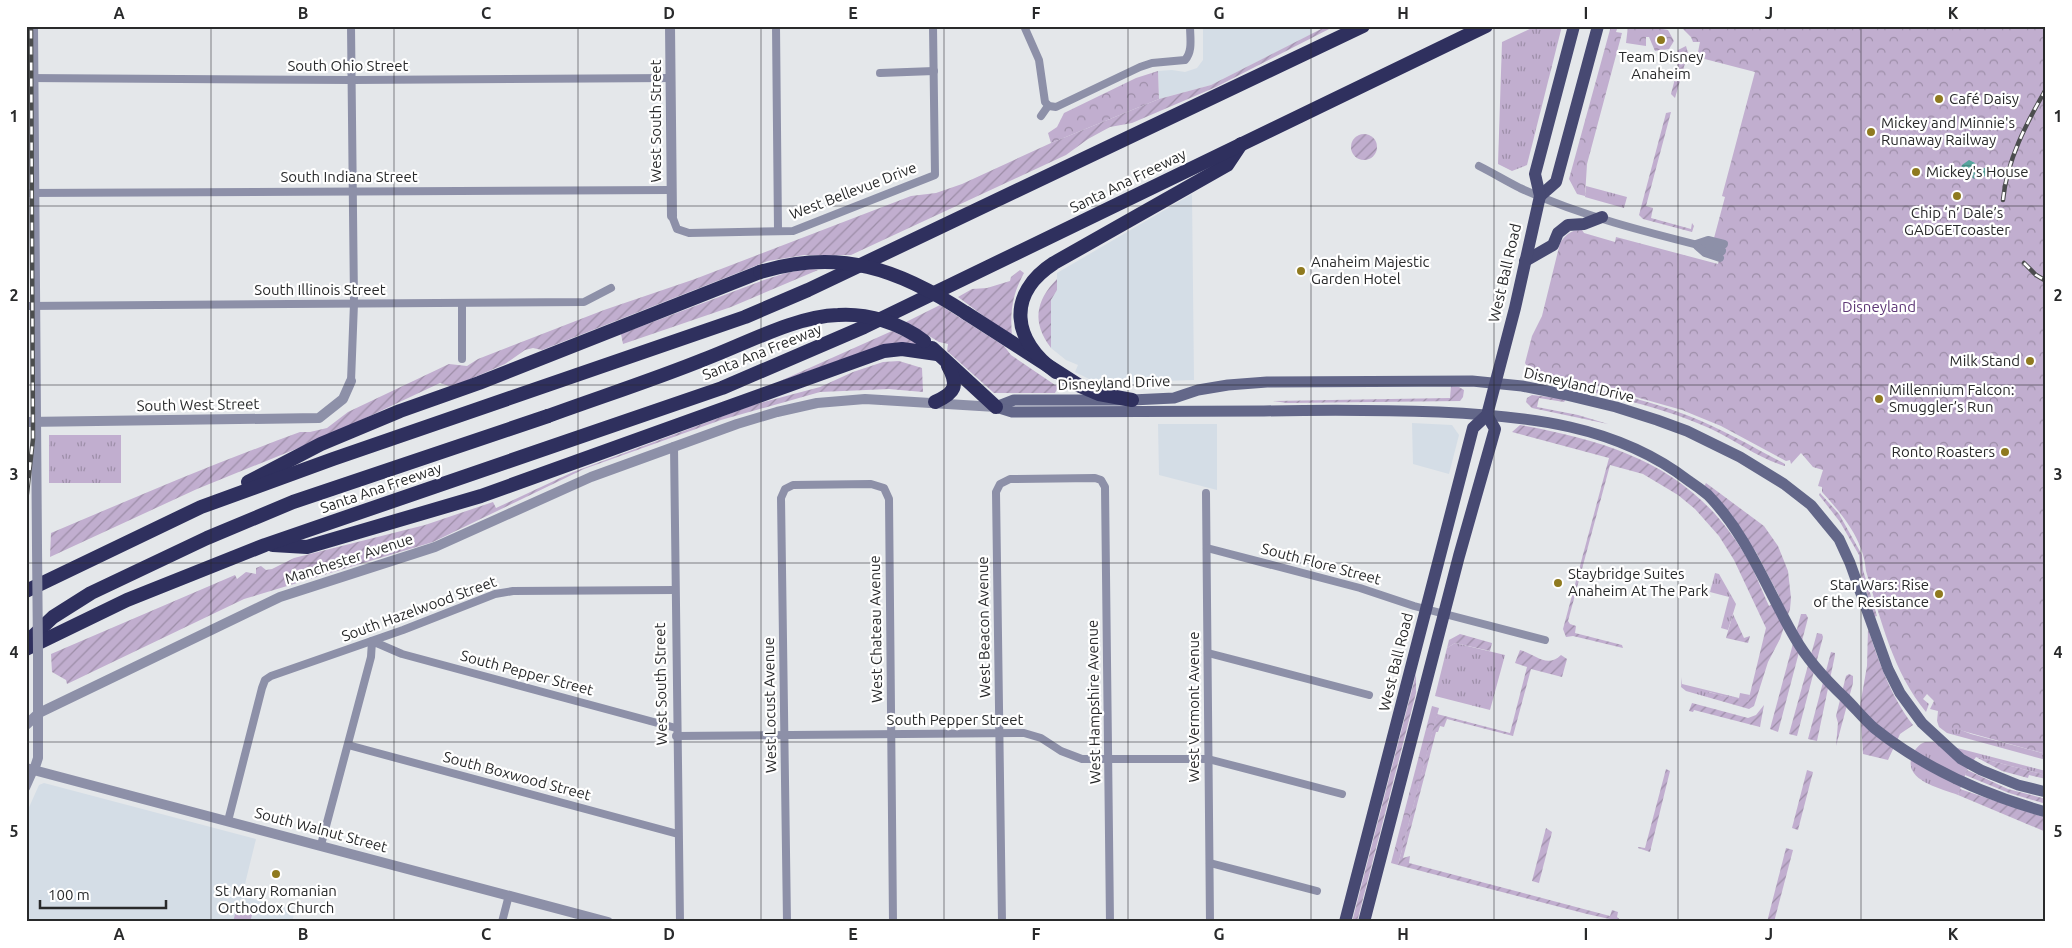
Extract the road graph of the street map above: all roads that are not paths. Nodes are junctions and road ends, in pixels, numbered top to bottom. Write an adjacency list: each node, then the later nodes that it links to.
1 (33, 26): 16 (street)
2 (351, 26): 18 (street)
3 (670, 26): 17 (street, West South Street)
4 (776, 26): 29 (street)
5 (933, 26): 14 (street, West Bellevue Drive)
6 (1024, 26): 19 (street)
7 (1190, 26): 19 (street)
8 (1353, 26): 13 (highway)
9 (1363, 26): 13 (highway)
10 (1486, 26): 21 (highway, Santa Ana Freeway)
11 (1574, 26): 26 (main road, West Ball Road)
12 (1598, 26): 26 (main road)
13 (1312, 50): 50 (highway)
14 (934, 71): 15 (street); 29 (street, West Bellevue Drive)
15 (880, 73)
16 (30, 78): 18 (street, South Ohio Street); 25 (street)
17 (671, 78): 18 (street, South Ohio Street); 24 (street, West South Street)
18 (352, 80): 23 (street)
19 (1048, 106): 20 (street)
20 (1041, 116)
21 (1242, 143): 38 (highway); 51 (highway, Santa Ana Freeway)
22 (1479, 166): 26 (street)
23 (353, 190): 24 (street, South Indiana Street); 25 (street, South Indiana Street); 33 (street)
24 (671, 190): 27 (street, West South Street)
25 (30, 193): 35 (street)
26 (1540, 196): 28 (street); 31 (main road, West Ball Road)
27 (672, 216): 29 (street, West Bellevue Drive)
28 (1602, 217): 30 (street); 31 (main road)
29 (778, 231)
30 (1696, 244): 30 (street)
31 (1525, 261): 40 (main road, West Ball Road)
32 (611, 288): 34 (street, South Illinois Street)
33 (354, 303): 34 (street, South Illinois Street); 35 (street, South Illinois Street); 39 (street)
34 (462, 303): 37 (street)
35 (31, 306): 45 (street)
36 (941, 357): 42 (highway); 43 (highway); 51 (highway); 59 (highway, bridge)
37 (462, 359)
38 (1056, 372): 41 (highway); 50 (highway, bridge)
39 (351, 380): 45 (street, South West Street)
40 (1494, 383): 41 (main road, Disneyland Drive); 44 (main road, West Ball Road); 75 (main road, Disneyland Drive)
41 (1132, 400): 43 (main road, Disneyland Drive)
42 (935, 402): 43 (street, Disneyland Drive); 46 (street, Disneyland Drive)
43 (996, 407): 44 (main road, Disneyland Drive)
44 (1487, 415): 55 (main road, West Ball Road); 56 (main road, West Ball Road); 77 (main road, Disneyland Drive)
45 (31, 422): 63 (street, bridge)
46 (674, 446): 53 (street, West South Street); 63 (street, Manchester Avenue)
47 (1104, 483): 67 (street, West Beacon Avenue); 72 (street, West Hampshire Avenue)
48 (884, 488): 68 (street, West Chateau Avenue); 69 (street, West Locust Avenue)
49 (1206, 493): 52 (street, West Vermont Avenue)
50 (201, 507): 54 (highway)
51 (265, 545): 60 (highway, Santa Ana Freeway)
52 (1207, 548): 55 (street, South Flore Street); 61 (street, West Vermont Avenue)
53 (675, 590): 58 (street, South Hazelwood Street); 66 (street, West South Street)
54 (26, 591)
55 (1426, 610): 56 (street, South Flore Street); 92 (main road, West Ball Road)
56 (1444, 614): 57 (street, South Flore Street); 93 (main road, West Ball Road)
57 (1545, 640)
58 (372, 641): 66 (street, South Pepper Street); 70 (street); 78 (street, South Hazelwood Street)
59 (26, 643)
60 (26, 649)
61 (1208, 653): 62 (street); 71 (street, West Vermont Avenue)
62 (1369, 695)
63 (38, 713): 64 (street, Manchester Avenue); 65 (street, Manchester Avenue); 73 (street)
64 (26, 714)
65 (26, 725)
66 (676, 732): 69 (street, South Pepper Street); 79 (street, West South Street)
67 (999, 732): 68 (street, South Pepper Street); 72 (street, South Pepper Street); 89 (street, West Beacon Avenue)
68 (891, 734): 69 (street, South Pepper Street); 88 (street, West Chateau Avenue)
69 (784, 735): 87 (street, West Locust Avenue)
70 (348, 745): 79 (street, South Boxwood Street); 80 (street)
71 (1208, 759): 72 (street, South Pepper Street); 76 (street, South Pepper Street); 81 (street, West Vermont Avenue)
72 (1108, 760): 90 (street, West Hampshire Avenue)
73 (30, 769): 74 (street); 78 (street, South Walnut Street)
74 (26, 788)
75 (2046, 792)
76 (1342, 794)
77 (2046, 812)
78 (228, 821): 80 (street, South Walnut Street)
79 (678, 834): 86 (street, West South Street)
80 (321, 846): 83 (street, South Walnut Street)
81 (1210, 864): 82 (street); 91 (street, West Vermont Avenue)
82 (1317, 891)
83 (509, 895): 84 (street); 85 (street, South Walnut Street)
84 (502, 922)
85 (608, 922)
86 (680, 922)
87 (787, 922)
88 (893, 922)
89 (1002, 922)
90 (1110, 922)
91 (1210, 922)
92 (1345, 922)
93 (1364, 922)

